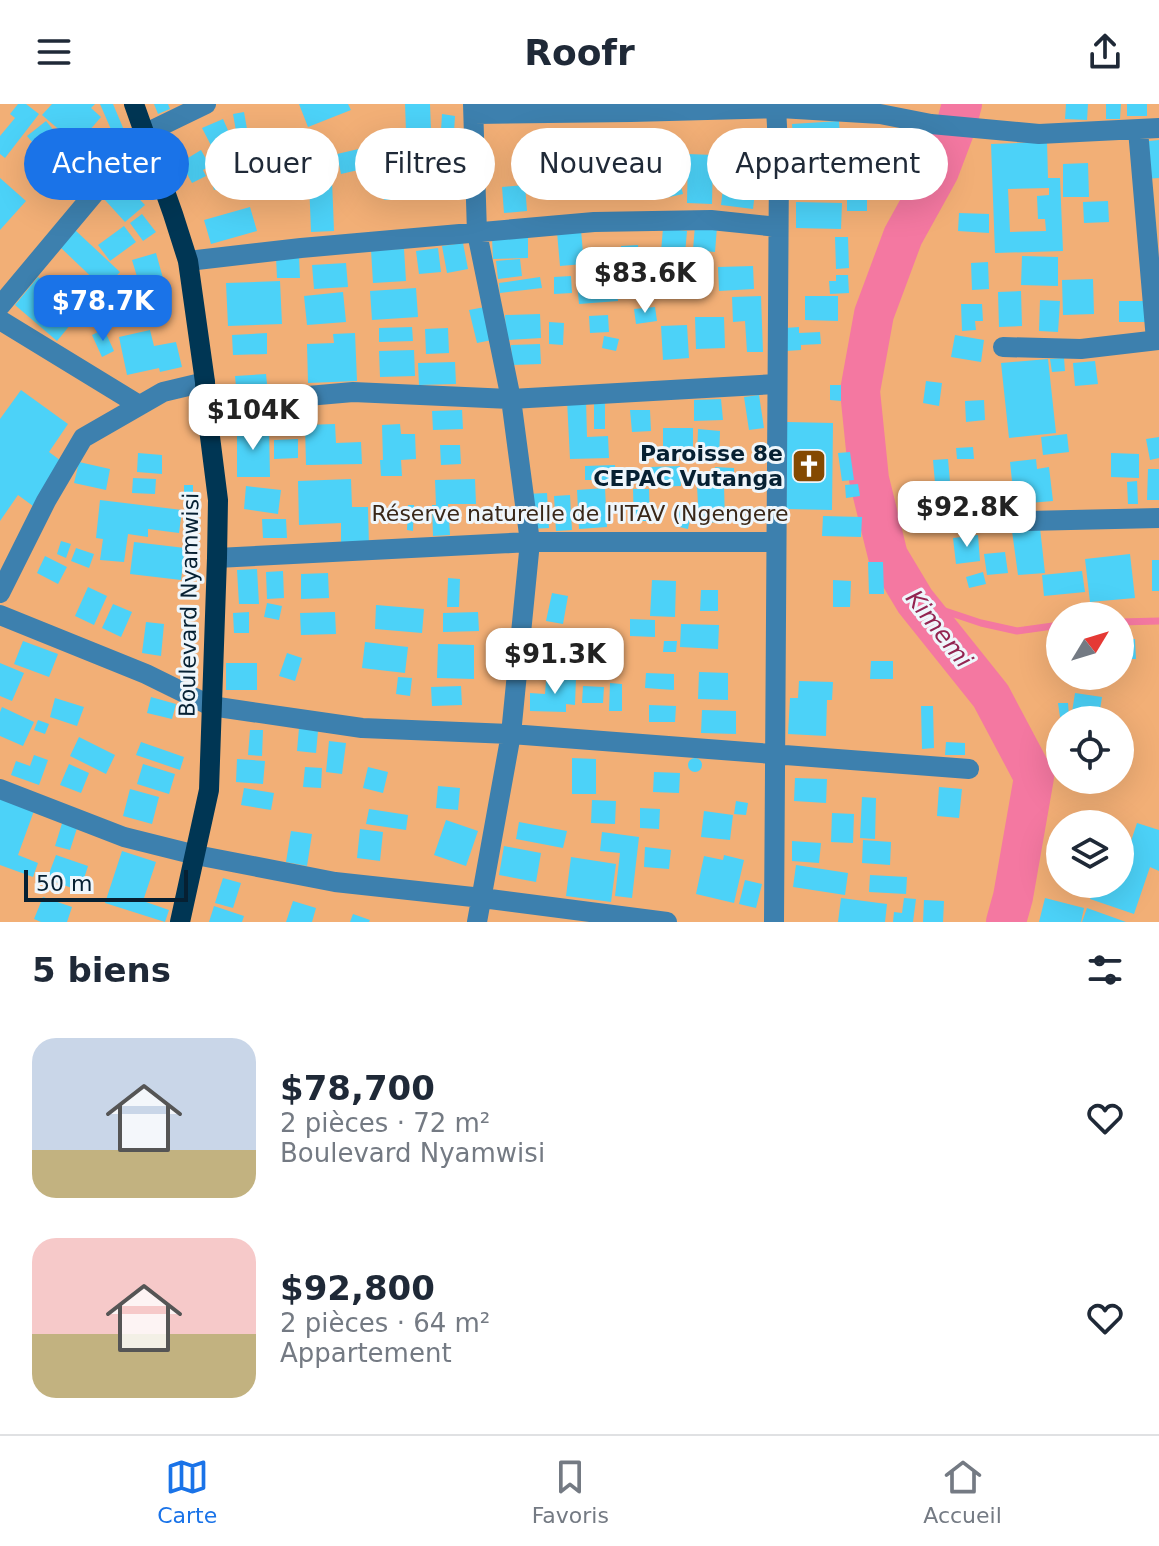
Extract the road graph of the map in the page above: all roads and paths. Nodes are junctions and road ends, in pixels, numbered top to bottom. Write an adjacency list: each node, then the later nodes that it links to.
1 (134, 104): 5 (main road, Boulevard Nyamwisi)
2 (206, 104): 6 (street)
3 (776, 108): 4 (street); 7 (street); 10 (street)
4 (474, 109): 11 (street)
5 (142, 128)
6 (156, 128)
7 (1149, 129): 15 (street)
8 (89, 200): 13 (street)
9 (168, 200): 12 (main road, Boulevard Nyamwisi)
10 (778, 227): 11 (street); 18 (street)
11 (477, 233): 12 (street); 19 (street)
12 (188, 261): 17 (main road, Boulevard Nyamwisi)
13 (0, 306)
14 (0, 320): 20 (street)
15 (1158, 340): 16 (street)
16 (1003, 347)
17 (205, 382): 20 (street); 21 (main road, Boulevard Nyamwisi)
18 (777, 384): 19 (street); 25 (street)
19 (511, 399): 21 (street); 24 (street)
20 (139, 405): 27 (street)
21 (206, 405): 26 (main road, Boulevard Nyamwisi)
22 (1159, 518): 23 (street)
23 (945, 523)
24 (530, 542): 25 (street); 26 (street); 30 (street)
25 (776, 542): 31 (street)
26 (217, 558): 29 (main road, Boulevard Nyamwisi)
27 (0, 593)
28 (0, 615): 29 (street)
29 (211, 706): 30 (street); 34 (main road, Boulevard Nyamwisi)
30 (511, 734): 31 (street); 35 (street)
31 (775, 753): 32 (street); 39 (street)
32 (969, 769)
33 (0, 789): 34 (street)
34 (196, 855): 35 (street); 36 (main road, Boulevard Nyamwisi)
35 (482, 898): 37 (street); 38 (street)
36 (180, 922)
37 (477, 922)
38 (667, 922)
39 (774, 922)

